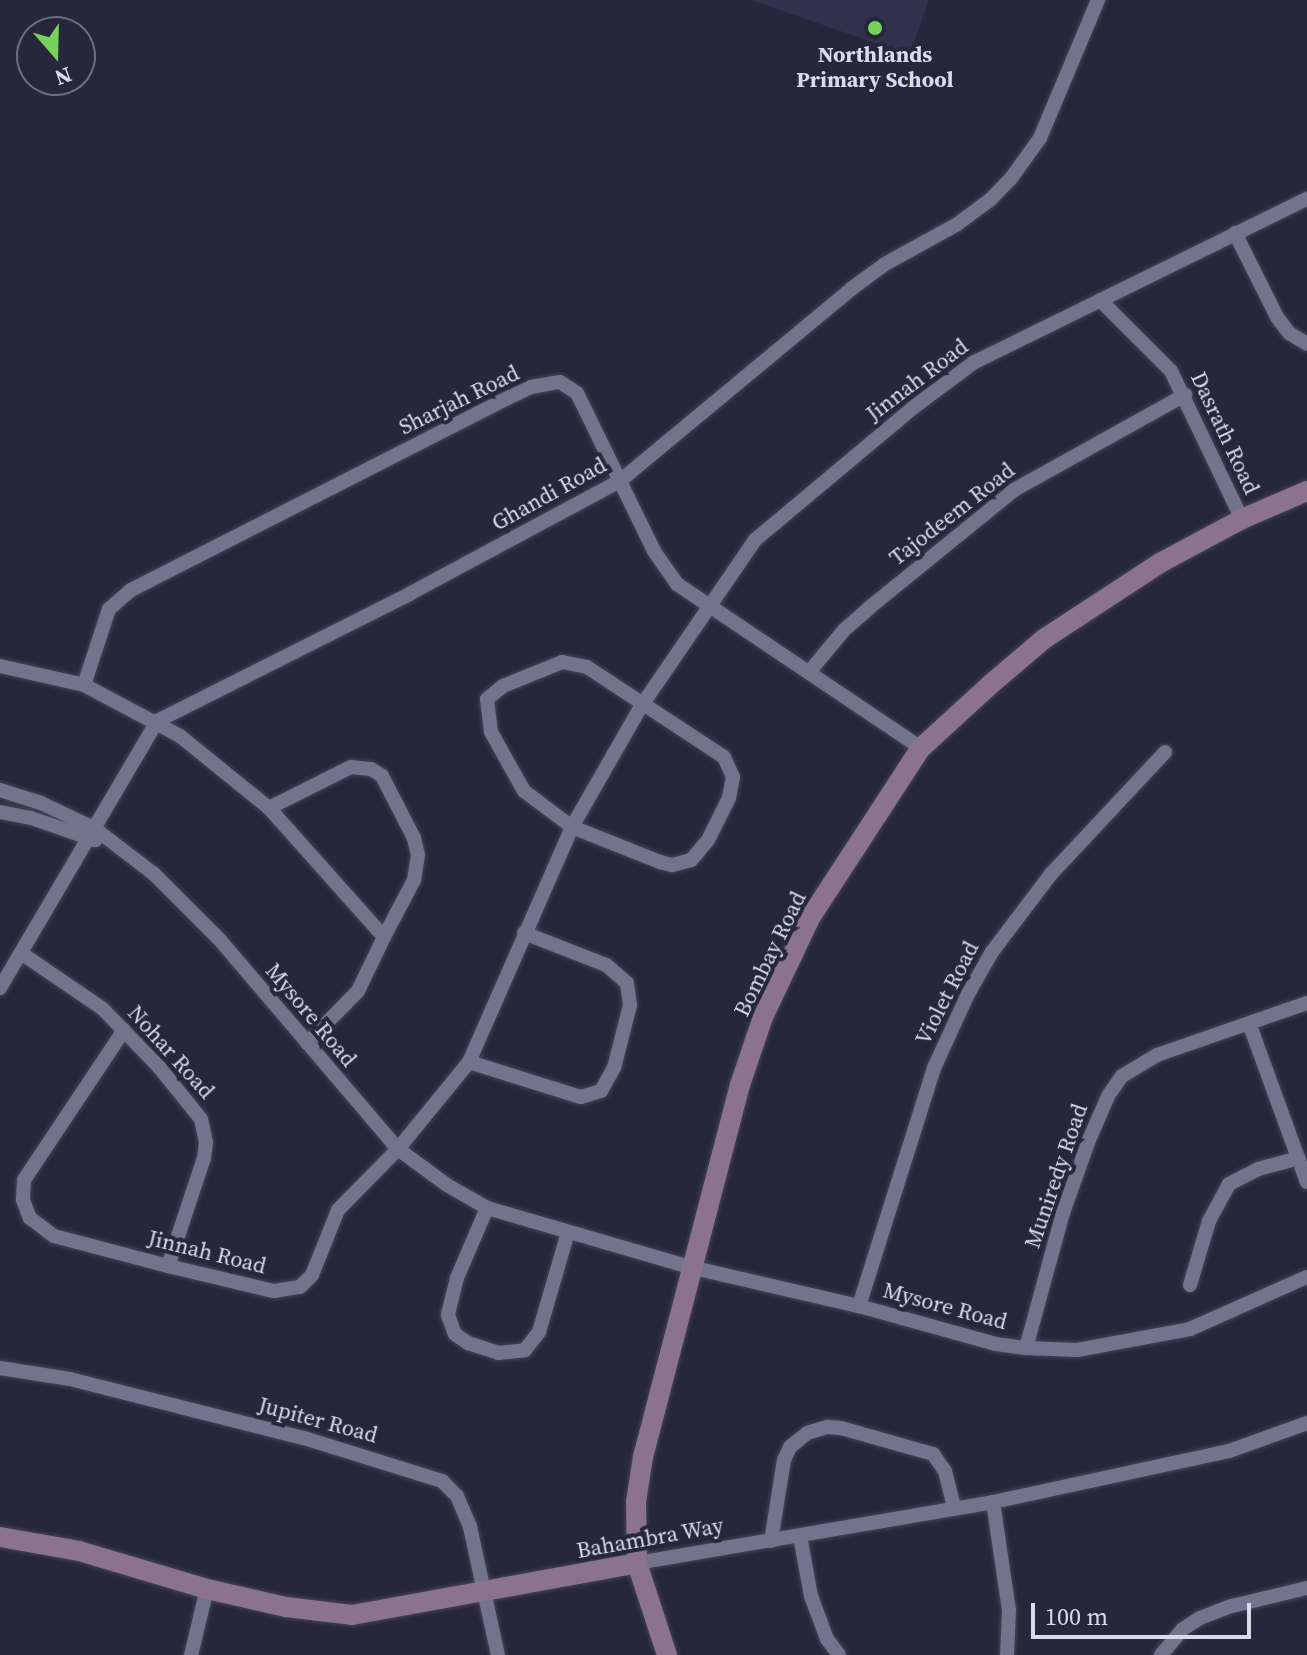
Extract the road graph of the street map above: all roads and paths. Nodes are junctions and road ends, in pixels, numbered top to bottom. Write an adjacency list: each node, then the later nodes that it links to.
1 (1098, 0): 7 (street, Ghandi Road)
2 (1307, 199): 3 (street, Jinnah Road)
3 (1235, 233): 4 (street, Jinnah Road); 5 (street)
4 (1100, 300): 6 (street, Dasrath Road); 10 (street, Jinnah Road)
5 (1307, 344)
6 (1185, 395): 9 (street, Dasrath Road); 12 (street, Tajodeem Road)
7 (620, 481): 10 (street, Sharjah Road); 13 (street, Sharjah Road); 15 (street, Ghandi Road)
8 (1307, 491): 9 (street, Bombay Road)
9 (1242, 519): 16 (street, Bombay Road)
10 (708, 606): 12 (street, Sharjah Road); 14 (street, Jinnah Road)
11 (0, 666): 13 (street)
12 (810, 671): 16 (street, Sharjah Road)
13 (84, 685): 15 (street)
14 (642, 705): 21 (street, Jinnah Road); 21 (street); 21 (street)
15 (157, 721): 19 (street); 22 (street)
16 (921, 748): 38 (street, Bombay Road)
17 (1165, 752): 41 (street, Violet Road)
18 (0, 790): 22 (street, Mysore Road)
19 (269, 808): 24 (street); 24 (street)
20 (0, 812): 22 (street, Mysore Road)
21 (572, 827): 23 (street, Jinnah Road)
22 (92, 833): 25 (street); 30 (street, Mysore Road)
23 (524, 933): 31 (street, Jinnah Road); 31 (street)
24 (384, 937): 30 (street)
25 (21, 953): 26 (street); 29 (street, Nohar Road)
26 (0, 988)
27 (1307, 1003): 28 (street, Muniredy Road)
28 (1249, 1023): 33 (street); 42 (street, Muniredy Road)
29 (124, 1030): 37 (street, Nohar Road); 37 (street, Jinnah Road)
30 (307, 1043): 32 (street, Mysore Road)
31 (469, 1062): 32 (street, Jinnah Road)
32 (398, 1149): 35 (street, Mysore Road); 37 (street, Jinnah Road)
33 (1299, 1158): 34 (street); 40 (street)
34 (1307, 1182)
35 (487, 1208): 36 (street, Mysore Road); 36 (street)
36 (568, 1232): 38 (street, Mysore Road)
37 (168, 1266)
38 (694, 1268): 41 (street, Mysore Road); 50 (street, Bombay Road)
39 (1307, 1277): 42 (street, Mysore Road)
40 (1190, 1285)
41 (859, 1306): 42 (street, Mysore Road)
42 (1026, 1348)
43 (0, 1368): 53 (street, Jupiter Road)
44 (1307, 1423): 45 (street, Bahambra Way)
45 (993, 1502): 46 (street, Bahambra Way); 58 (street)
46 (954, 1507): 47 (street, Bahambra Way); 49 (street)
47 (800, 1536): 49 (street, Bahambra Way); 57 (street)
48 (0, 1537): 52 (street, Bahambra Way)
49 (771, 1541): 50 (street, Bahambra Way)
50 (637, 1563): 53 (street, Bahambra Way); 56 (street, Bombay Road)
51 (1307, 1588): 59 (street)
52 (207, 1589): 53 (street, Bahambra Way); 54 (street)
53 (481, 1592): 55 (street, Jupiter Road)
54 (191, 1655)
55 (498, 1655)
56 (667, 1655)
57 (839, 1655)
58 (1007, 1655)
59 (1161, 1655)

